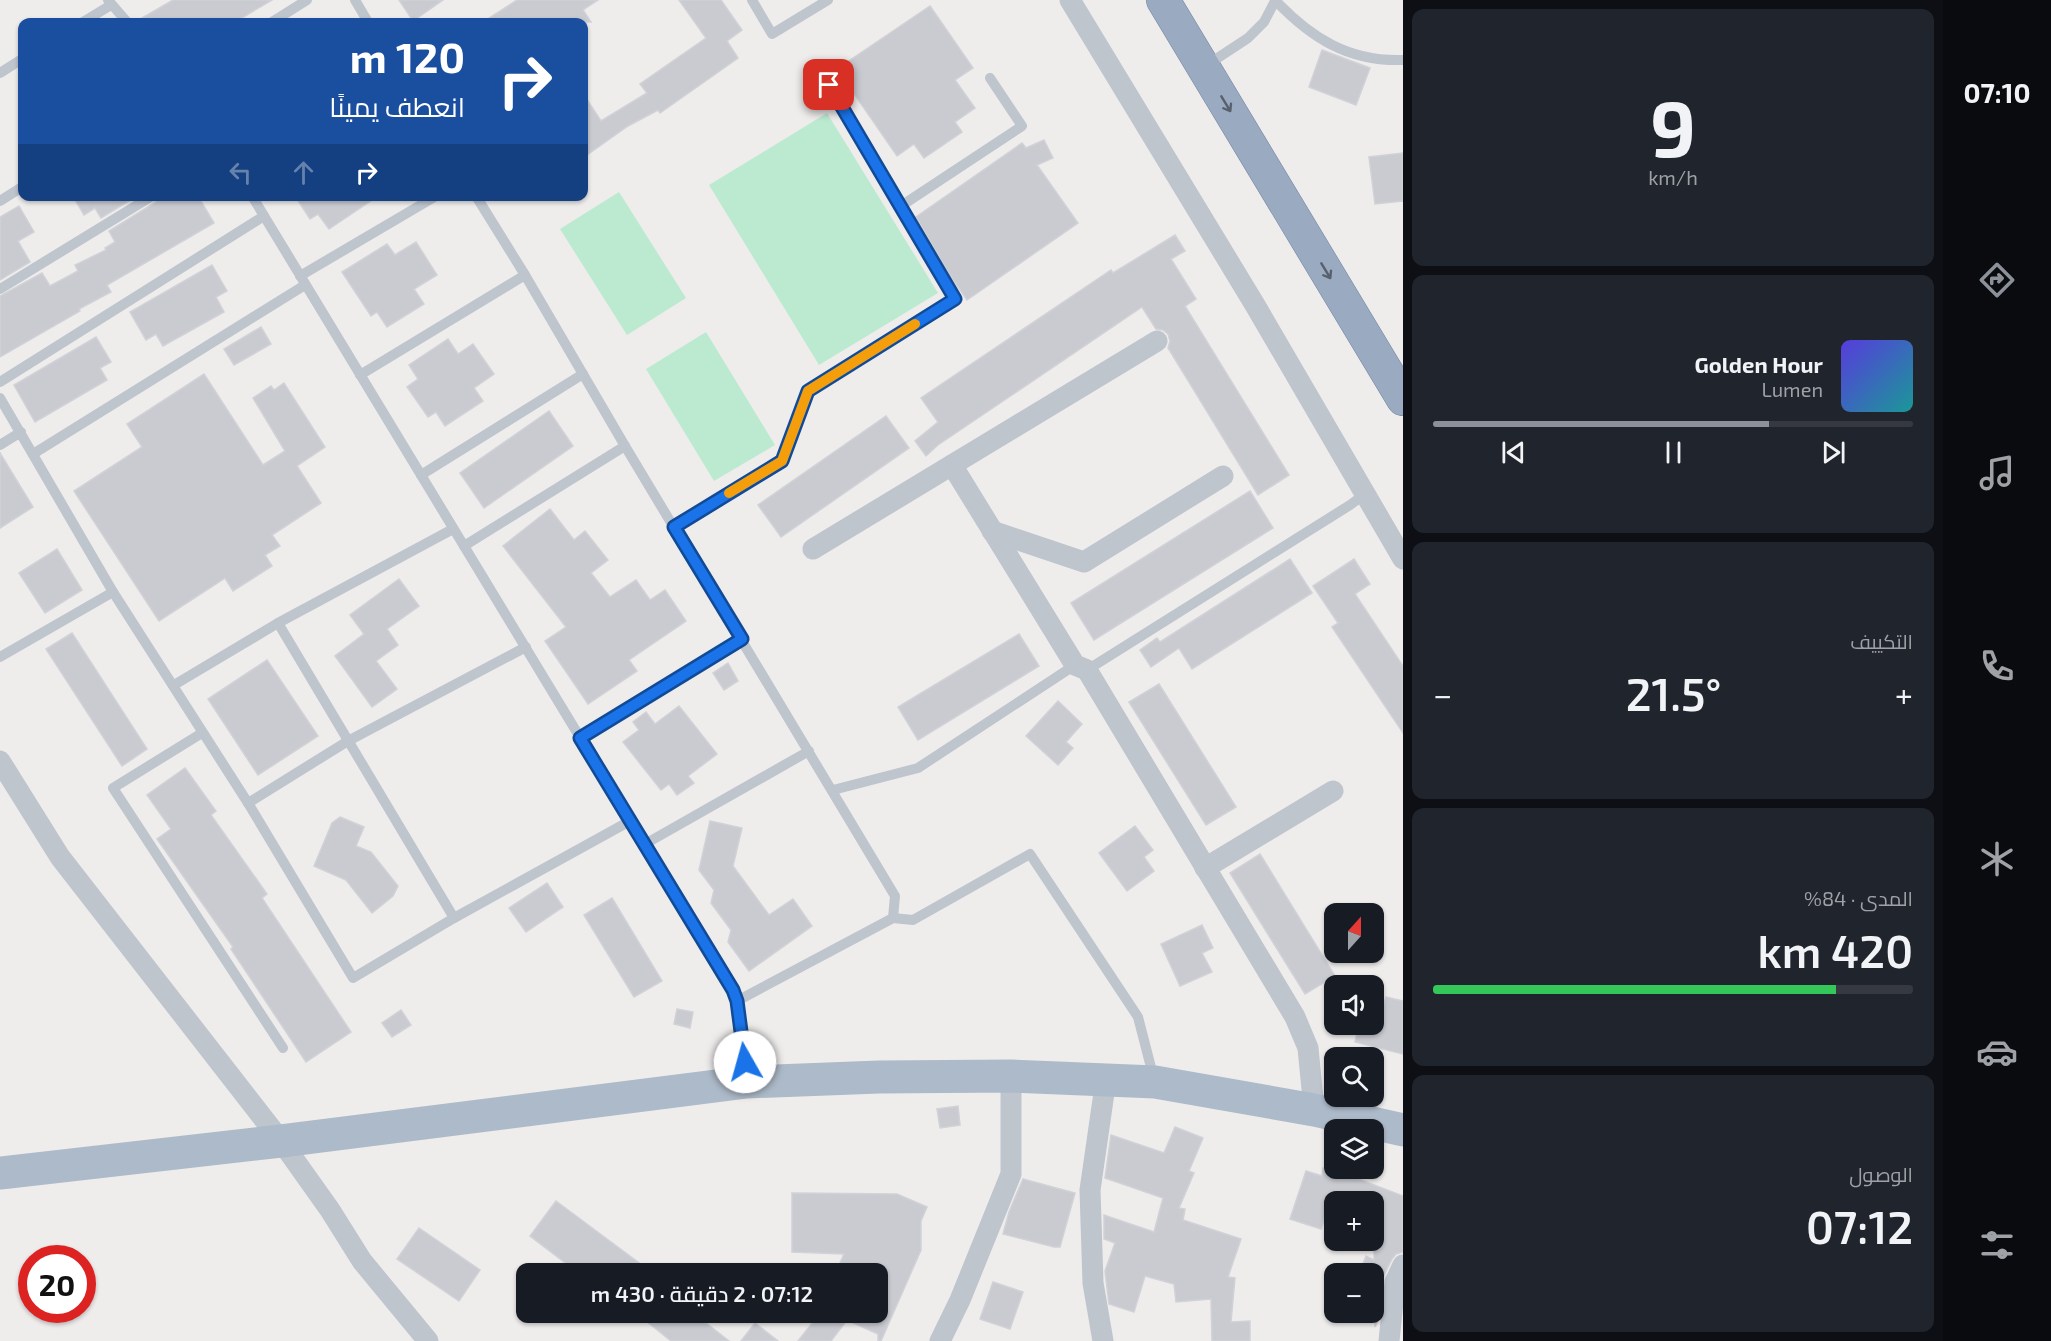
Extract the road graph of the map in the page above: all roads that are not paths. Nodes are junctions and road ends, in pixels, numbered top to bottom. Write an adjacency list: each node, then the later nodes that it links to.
1 (307, 0): 11 (lane)
2 (355, 0): 12 (lane)
3 (752, 0): 4 (lane)
4 (828, 0)
5 (1071, 0): 43 (street)
6 (1163, 0): 15 (highway)
7 (1275, 0): 13 (lane); 15 (lane)
8 (110, 3): 9 (lane); 10 (lane)
9 (89, 18)
10 (123, 18)
11 (278, 18)
12 (366, 18)
13 (1403, 60)
14 (18, 62): 16 (lane)
15 (1204, 67): 35 (highway, one-way to 35)
16 (0, 73)
17 (990, 78): 25 (lane)
18 (829, 85): 25 (lane)
19 (18, 190): 20 (lane)
20 (0, 201)
21 (144, 201): 29 (lane)
22 (255, 201): 26 (lane)
23 (428, 201): 28 (lane)
24 (479, 201): 27 (lane)
25 (901, 206): 44 (lane)
26 (264, 216): 28 (lane); 33 (lane)
27 (525, 275): 31 (lane); 32 (lane)
28 (302, 280): 32 (lane); 39 (lane)
29 (0, 289)
30 (1158, 341): 40 (street)
31 (583, 374): 38 (lane); 41 (lane)
32 (360, 375): 41 (lane)
33 (0, 382)
34 (0, 398): 36 (lane)
35 (1403, 399)
36 (21, 432): 37 (lane); 39 (lane)
37 (0, 445)
38 (625, 446): 44 (lane); 47 (lane)
39 (33, 454): 50 (lane)
40 (952, 465): 46 (street); 48 (street)
41 (421, 475): 45 (lane)
42 (1223, 476): 46 (street)
43 (1365, 494): 49 (street); 55 (lane)
44 (674, 527): 52 (lane)
45 (453, 529): 47 (lane); 51 (lane)
46 (992, 531): 55 (street)
47 (464, 546): 53 (lane)
48 (813, 549)
49 (1403, 560)
50 (113, 592): 54 (lane); 56 (lane)
51 (278, 623): 56 (lane); 59 (lane)
52 (742, 639): 58 (lane); 60 (lane)
53 (526, 647): 58 (lane); 59 (lane)
54 (0, 657)
55 (1081, 668): 62 (lane); 67 (street)
56 (174, 685): 57 (lane)
57 (202, 732): 64 (lane); 71 (lane)
58 (580, 738): 65 (lane)
59 (348, 741): 64 (lane); 68 (lane)
60 (809, 751): 62 (lane); 66 (lane)
61 (0, 761): 78 (street)
62 (832, 790): 69 (lane)
63 (1333, 791): 67 (street)
64 (248, 803): 68 (lane)
65 (630, 821): 66 (lane); 68 (lane)
66 (645, 844): 70 (lane)
67 (1205, 868): 76 (street)
68 (454, 918)
69 (893, 918): 70 (lane); 75 (lane)
70 (737, 1001): 74 (lane)
71 (283, 1048)
72 (1011, 1076): 73 (main road); 74 (main road); 82 (street)
73 (1106, 1079): 75 (main road); 83 (street)
74 (747, 1082): 78 (main road)
75 (1155, 1082): 76 (main road)
76 (1314, 1110): 77 (main road)
77 (1403, 1130)
78 (281, 1141): 79 (main road); 81 (street)
79 (0, 1173)
80 (1403, 1265): 84 (street)
81 (428, 1341)
82 (940, 1341)
83 (1103, 1341)
84 (1389, 1341)

